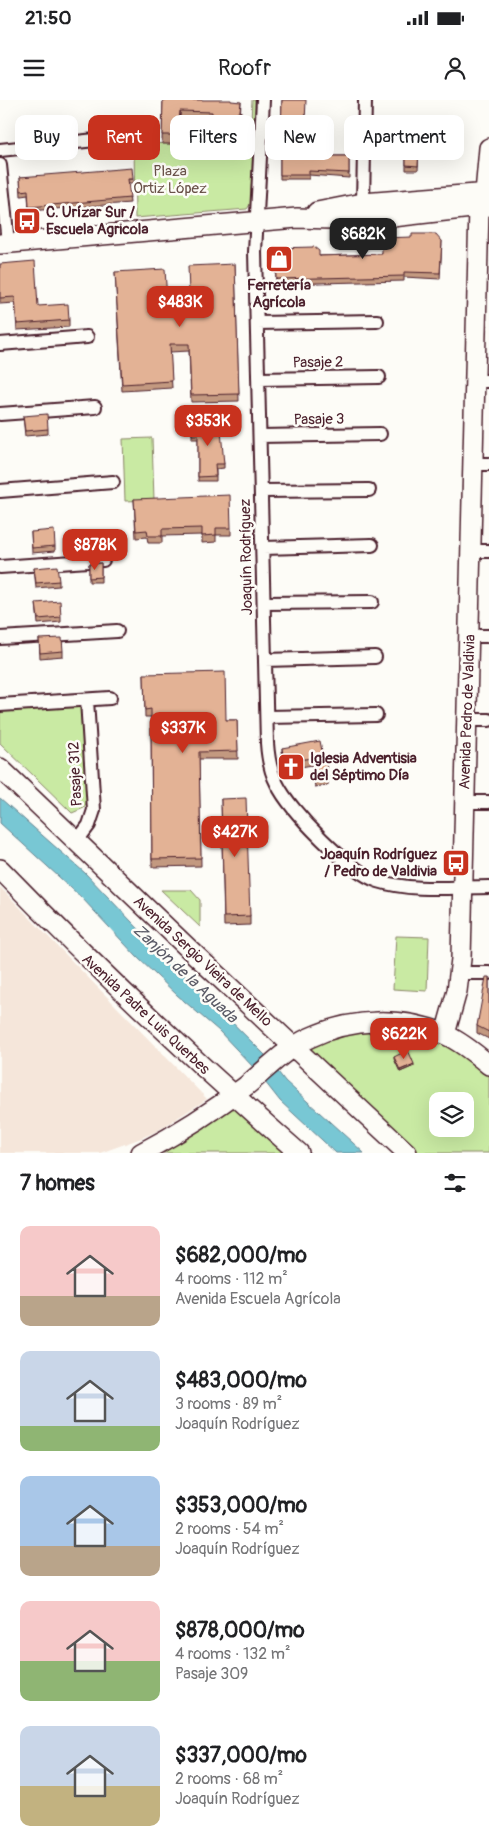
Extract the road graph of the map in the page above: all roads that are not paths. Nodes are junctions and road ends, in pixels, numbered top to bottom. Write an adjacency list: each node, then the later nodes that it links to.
1 (262, 100): 10 (street, Joaquín Rodríguez)
2 (365, 100): 8 (street)
3 (88, 141): 5 (street)
4 (489, 148): 7 (main road, Avenida Pedro de Valdivia)
5 (0, 150)
6 (0, 164): 11 (street)
7 (486, 200): 8 (main road); 9 (main road); 12 (main road, Avenida Pedro de Valdivia)
8 (363, 203): 9 (main road)
9 (297, 218): 10 (main road)
10 (258, 221): 11 (main road); 14 (street, Joaquín Rodríguez)
11 (4, 243)
12 (483, 299): 19 (main road, Avenida Pedro de Valdivia)
13 (377, 321): 14 (street)
14 (258, 323): 18 (street, Joaquín Rodríguez)
15 (87, 337): 16 (street)
16 (0, 344)
17 (379, 377): 18 (street, Pasaje 2)
18 (259, 379): 23 (street, Joaquín Rodríguez)
19 (482, 381): 24 (main road, Avenida Pedro de Valdivia)
20 (94, 407): 21 (street)
21 (0, 414)
22 (380, 434): 23 (street, Pasaje 3)
23 (260, 436): 28 (street, Joaquín Rodríguez)
24 (481, 464): 31 (main road, Avenida Pedro de Valdivia)
25 (113, 482): 27 (street)
26 (369, 490): 28 (street)
27 (0, 491)
28 (261, 492): 30 (street, Joaquín Rodríguez)
29 (372, 545): 30 (street)
30 (262, 548): 35 (street, Joaquín Rodríguez)
31 (480, 551): 37 (main road, Avenida Pedro de Valdivia)
32 (103, 560): 33 (street)
33 (0, 567)
34 (372, 602): 35 (street)
35 (264, 603): 41 (street, Joaquín Rodríguez)
36 (117, 631): 39 (street)
37 (469, 636): 38 (street); 47 (main road, Avenida Pedro de Valdivia)
38 (489, 636)
39 (0, 638)
40 (375, 656): 41 (street)
41 (265, 660): 46 (street, Joaquín Rodríguez)
42 (110, 698): 43 (street)
43 (87, 700): 44 (street); 52 (street, Pasaje 312)
44 (0, 705)
45 (376, 715): 46 (street)
46 (267, 717): 54 (street, Joaquín Rodríguez)
47 (467, 720): 48 (street); 50 (main road, Avenida Pedro de Valdivia)
48 (489, 720)
49 (0, 768): 52 (main road, Avenida Sergio Vieira de Mello)
50 (465, 802): 51 (street); 54 (main road, Avenida Pedro de Valdivia)
51 (489, 802)
52 (77, 841): 59 (main road, Avenida Sergio Vieira de Mello)
53 (0, 869): 61 (main road, Avenida Padre Luis Querbes)
54 (462, 887): 55 (street, Joaquín Rodríguez); 56 (main road, Avenida Pedro de Valdivia)
55 (489, 888)
56 (460, 973): 57 (street); 58 (main road, Avenida Pedro de Valdivia)
57 (489, 974)
58 (444, 1034): 59 (main road); 60 (main road)
59 (287, 1052): 61 (main road); 64 (main road, Avenida Sergio Vieira de Mello)
60 (489, 1065)
61 (240, 1090): 62 (main road); 63 (main road, Avenida Padre Luis Querbes)
62 (141, 1153)
63 (299, 1153)
64 (407, 1153)

